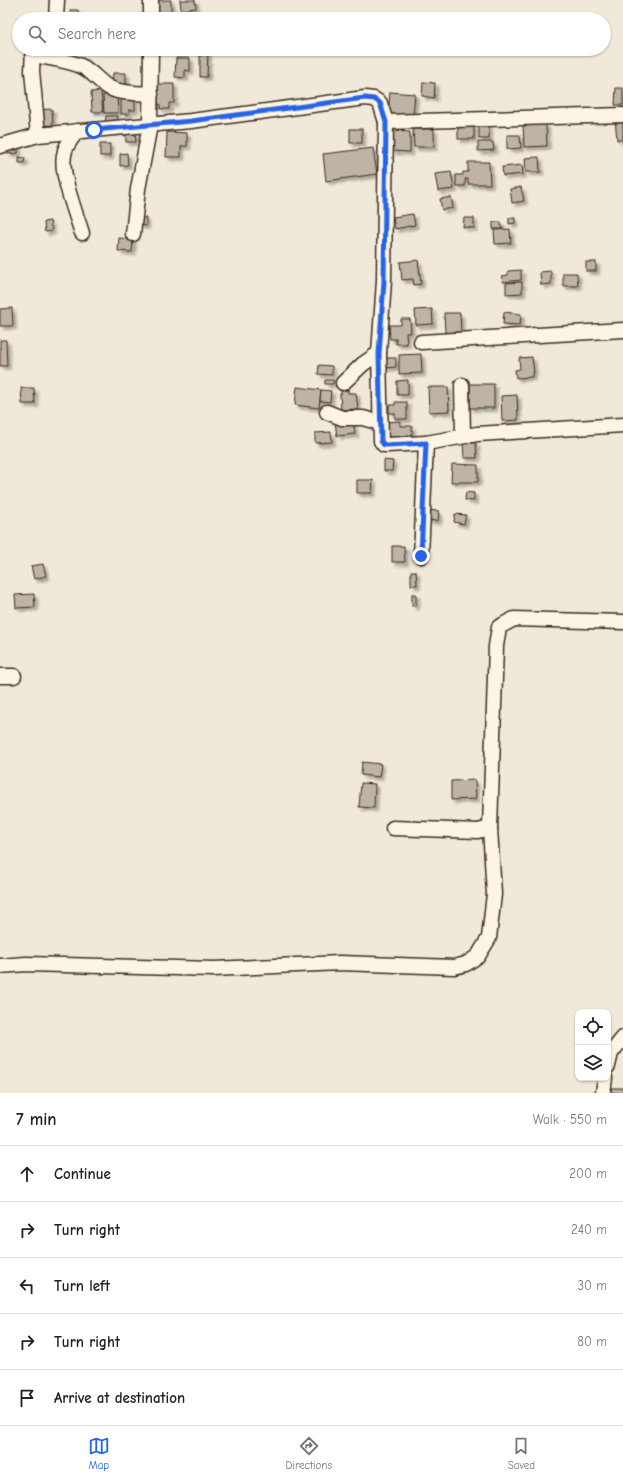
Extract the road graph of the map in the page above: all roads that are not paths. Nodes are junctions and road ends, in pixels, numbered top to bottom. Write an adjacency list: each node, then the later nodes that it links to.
1 (57, 0): 3 (street)
2 (151, 0): 4 (street)
3 (56, 12)
4 (151, 12)
5 (33, 56): 13 (street)
6 (47, 56): 8 (street)
7 (151, 56): 8 (street)
8 (150, 94): 11 (street)
9 (623, 115): 10 (street)
10 (386, 122): 11 (street); 19 (street)
11 (150, 125): 12 (street); 16 (street)
12 (77, 131): 13 (street); 15 (street)
13 (38, 135): 14 (street)
14 (0, 146)
15 (82, 233)
16 (133, 234)
17 (623, 330): 18 (street)
18 (421, 342)
19 (379, 354): 20 (street); 23 (street)
20 (343, 383)
21 (462, 385): 25 (street)
22 (327, 412): 23 (street)
23 (380, 423): 26 (street)
24 (623, 426): 25 (street)
25 (463, 436): 26 (street)
26 (426, 443): 27 (street)
27 (421, 556)
28 (623, 622): 32 (street)
29 (0, 676): 30 (street)
30 (14, 676)
31 (393, 828): 32 (street)
32 (490, 828): 33 (street)
33 (0, 966)
34 (623, 1038): 35 (street)
35 (611, 1053)
36 (605, 1081): 37 (street)
37 (603, 1093)

